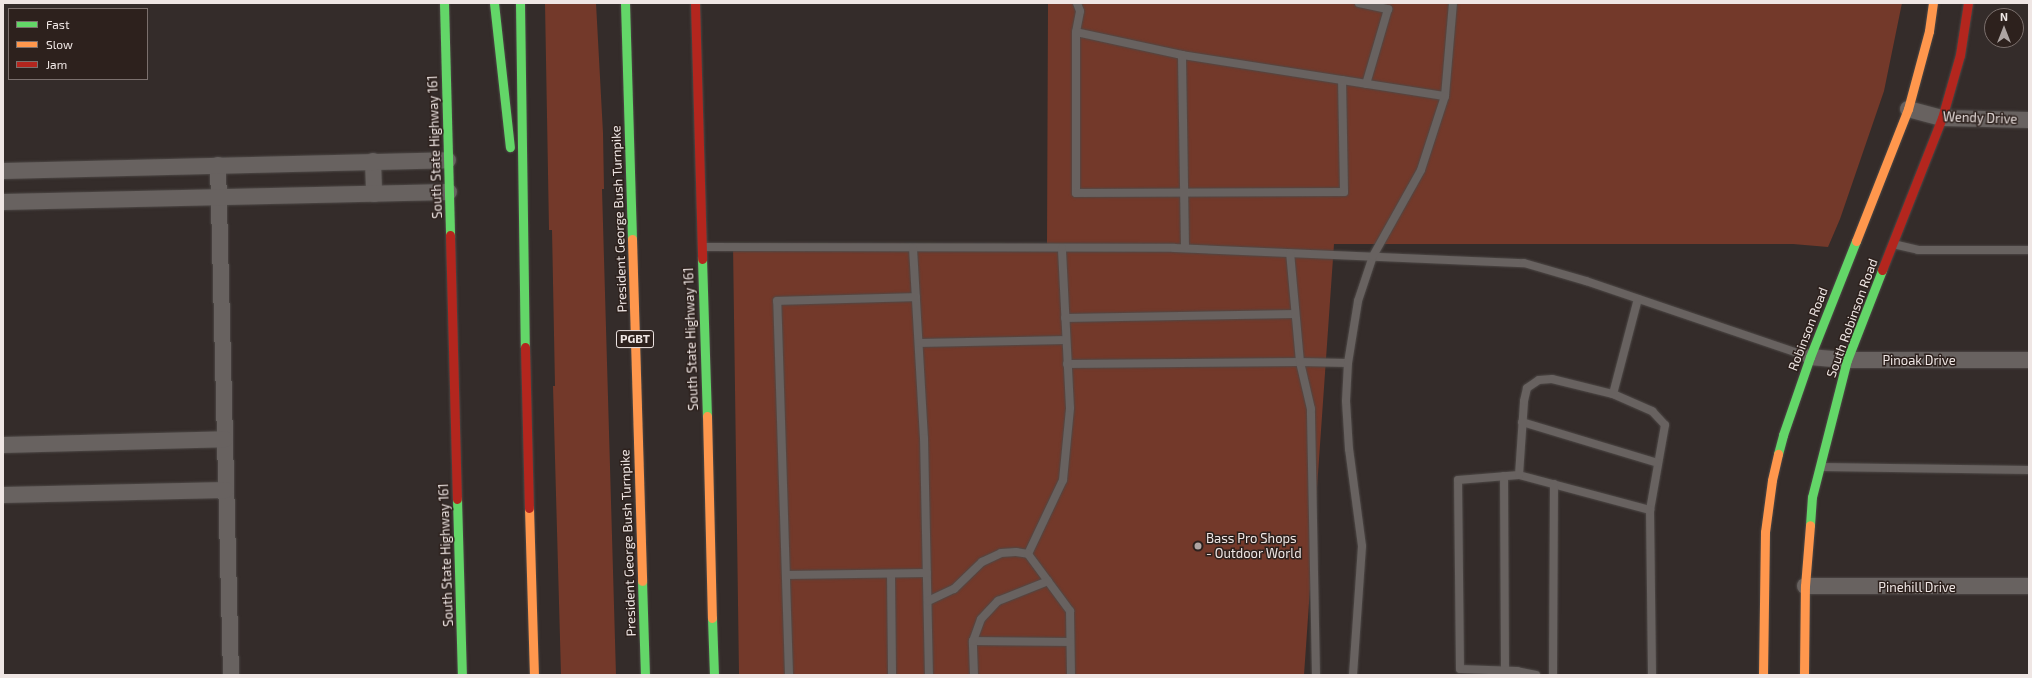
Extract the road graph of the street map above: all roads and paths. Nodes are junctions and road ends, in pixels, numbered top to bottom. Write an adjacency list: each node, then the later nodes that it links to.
1 (444, 3): 20 (main road, South State Highway 161)
2 (494, 3): 19 (main road)
3 (520, 3): 35 (main road)
4 (625, 3): 78 (main road, President George Bush Turnpike / PGBT)
5 (694, 3): 31 (main road, South State Highway 161)
6 (1078, 3): 11 (lane)
7 (1359, 3): 14 (lane)
8 (1453, 3): 15 (lane)
9 (1933, 3): 16 (main road, Robinson Road)
10 (1968, 3): 17 (main road, South Robinson Road)
11 (1076, 32): 12 (lane); 27 (lane)
12 (1182, 55): 13 (lane); 27 (lane)
13 (1342, 80): 14 (lane); 27 (lane)
14 (1366, 84): 15 (lane)
15 (1444, 96): 38 (lane)
16 (1908, 109): 17 (street, Wendy Drive); 45 (main road, Robinson Road)
17 (1942, 118): 18 (street, Wendy Drive); 30 (main road, South Robinson Road)
18 (2029, 120)
19 (511, 156)
20 (448, 160): 21 (street); 25 (main road, South State Highway 161)
21 (373, 161): 22 (street); 26 (street)
22 (218, 165): 23 (street); 28 (street)
23 (3, 171)
24 (513, 172): 35 (main road)
25 (449, 192): 26 (street); 76 (main road, South State Highway 161)
26 (374, 194): 28 (street)
27 (1184, 194): 34 (lane)
28 (219, 197): 29 (street); 53 (street)
29 (3, 202)
30 (1892, 244): 36 (lane); 46 (main road, South Robinson Road)
31 (702, 247): 32 (lane); 79 (main road, South State Highway 161)
32 (913, 248): 33 (lane); 39 (lane)
33 (1062, 248): 34 (lane); 42 (lane)
34 (1185, 248): 37 (lane)
35 (522, 250): 77 (main road)
36 (2029, 250)
37 (1290, 253): 38 (lane); 41 (lane)
38 (1373, 256): 40 (lane); 49 (lane)
39 (916, 297): 44 (lane); 67 (lane)
40 (1638, 299): 45 (lane); 51 (lane)
41 (1295, 314): 42 (lane); 48 (lane)
42 (1065, 318): 43 (lane)
43 (1066, 340): 44 (lane); 50 (lane)
44 (919, 343): 65 (lane)
45 (1810, 357): 46 (street, Pinoak Drive); 90 (main road, Robinson Road)
46 (1847, 360): 47 (street, Pinoak Drive); 56 (main road, South Robinson Road)
47 (2029, 360)
48 (1300, 362): 49 (lane); 50 (lane); 85 (lane)
49 (1348, 363): 86 (lane)
50 (1067, 364): 64 (lane)
51 (1612, 394): 52 (lane); 55 (lane)
52 (1522, 422): 55 (lane); 58 (lane)
53 (225, 439): 54 (street); 61 (street)
54 (3, 444)
55 (1658, 463): 63 (lane)
56 (1820, 466): 57 (lane); 69 (main road, South Robinson Road)
57 (2029, 470)
58 (1519, 475): 59 (lane); 60 (lane)
59 (1504, 476): 74 (lane); 74 (lane)
60 (1554, 484): 63 (lane); 88 (lane)
61 (226, 490): 62 (street); 75 (street)
62 (3, 495)
63 (1650, 510): 89 (lane)
64 (1028, 554): 68 (lane); 71 (lane)
65 (927, 573): 66 (lane); 71 (lane)
66 (891, 574): 67 (lane); 81 (lane)
67 (786, 575): 80 (lane)
68 (1048, 581): 72 (lane); 73 (lane)
69 (1805, 586): 70 (street, Pinehill Drive); 91 (main road, South Robinson Road)
70 (2029, 586)
71 (928, 601): 82 (lane)
72 (973, 641): 73 (lane); 83 (lane)
73 (1070, 642): 84 (lane)
74 (1505, 673): 87 (lane)
75 (231, 675)
76 (462, 675)
77 (534, 675)
78 (645, 675)
79 (714, 675)
80 (789, 675)
81 (892, 675)
82 (929, 675)
83 (974, 675)
84 (1071, 675)
85 (1316, 675)
86 (1353, 675)
87 (1536, 675)
88 (1554, 675)
89 (1652, 675)
90 (1762, 675)
91 (1804, 675)

